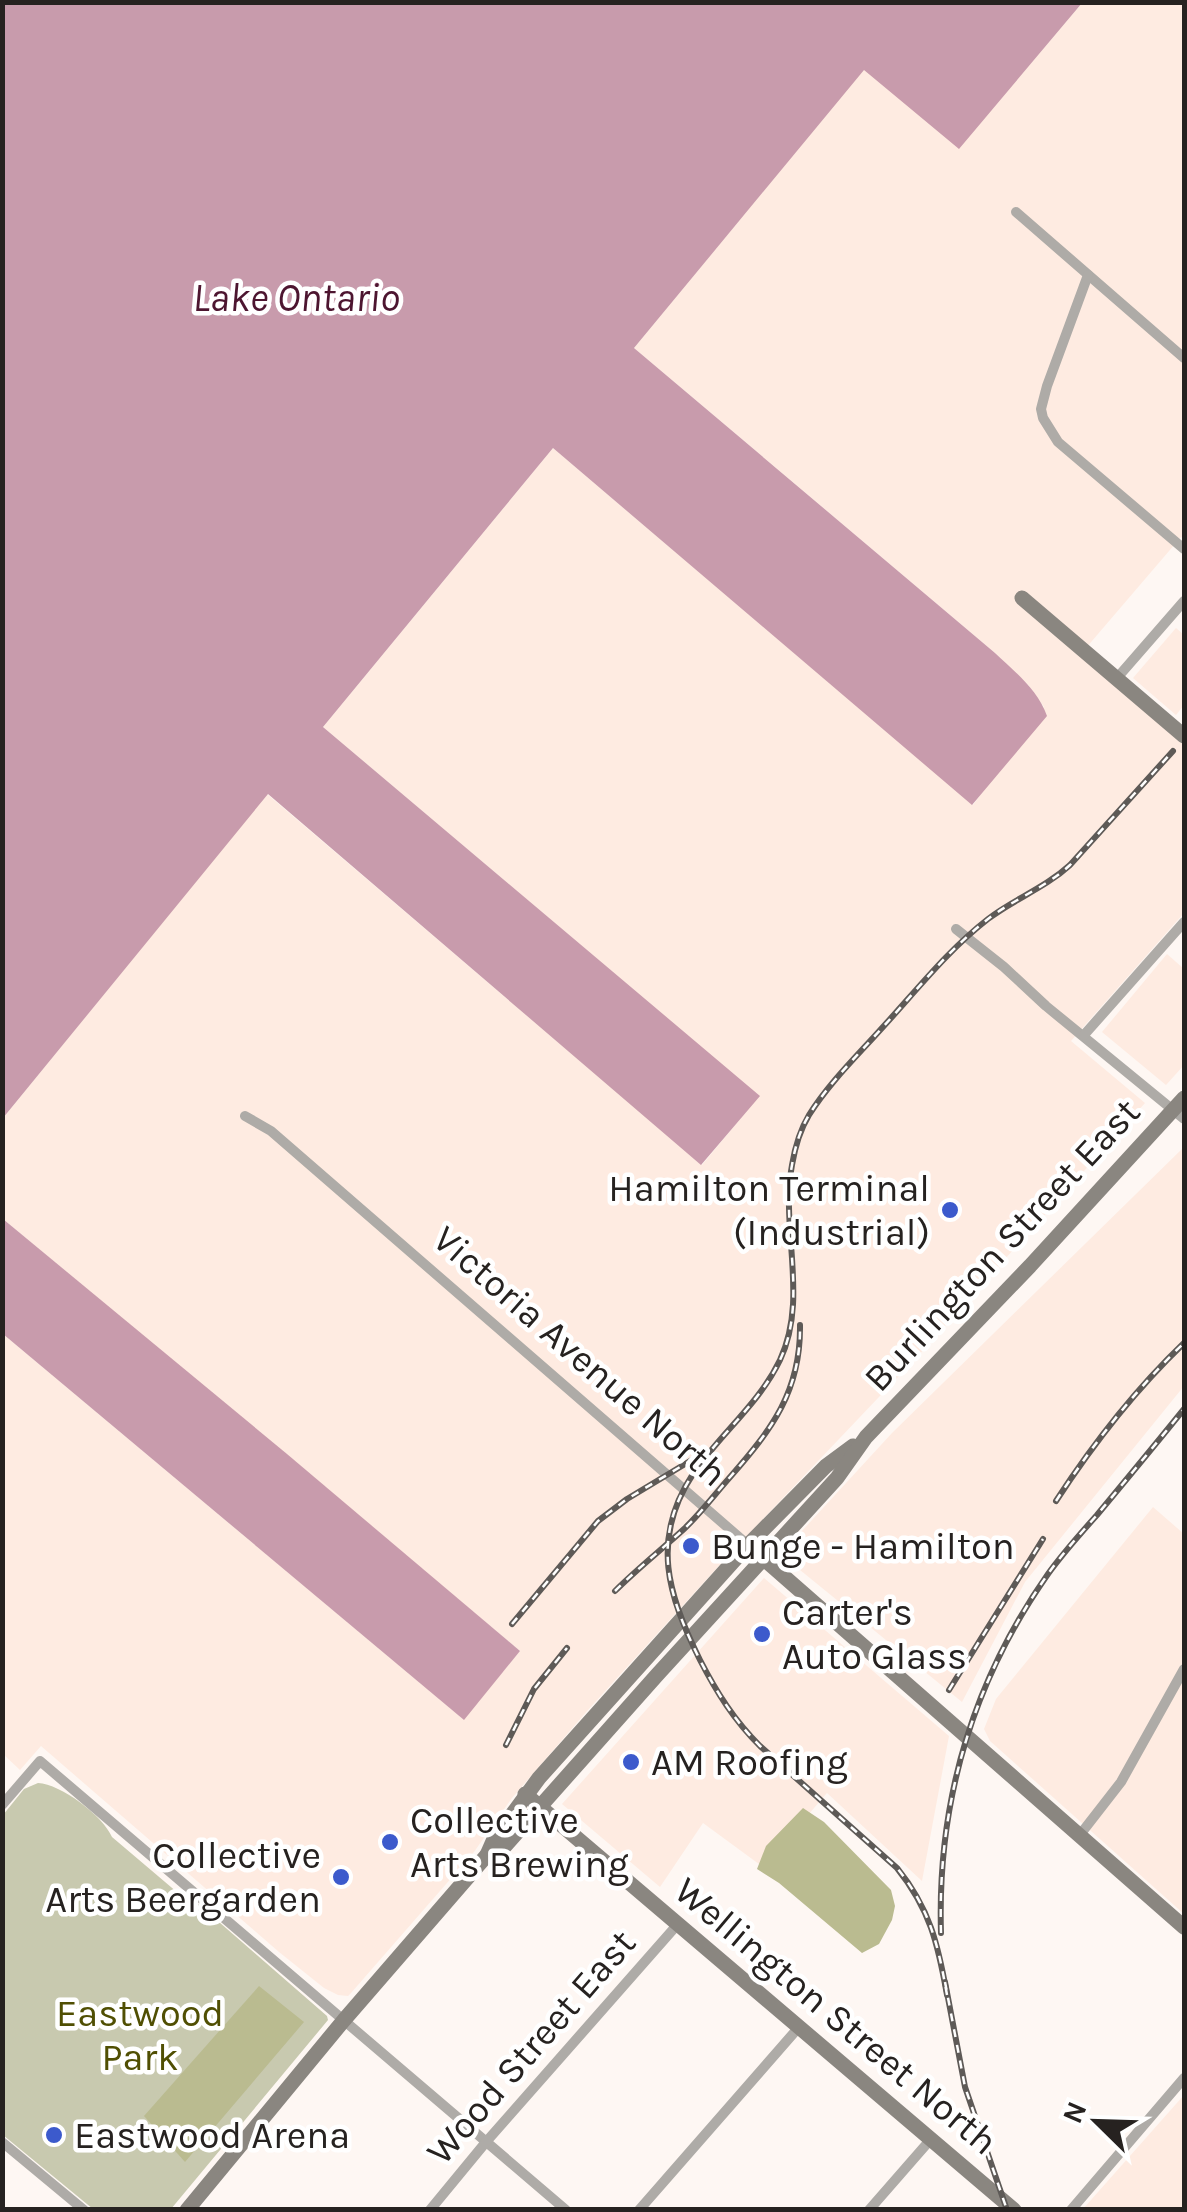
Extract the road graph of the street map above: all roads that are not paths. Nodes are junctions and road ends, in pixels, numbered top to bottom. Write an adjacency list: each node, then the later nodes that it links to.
1 (1016, 212): 2 (street)
2 (1088, 274): 3 (street); 4 (street)
3 (1184, 358)
4 (1184, 549)
5 (1022, 598): 7 (main road)
6 (1184, 601): 7 (street)
7 (1117, 678): 8 (main road)
8 (1184, 736)
9 (1184, 922): 11 (street)
10 (956, 928): 11 (street)
11 (1084, 1035): 12 (street)
12 (1181, 1109): 14 (main road, Burlington Street East)
13 (245, 1116): 15 (street, Victoria Avenue North)
14 (866, 1436): 15 (main road, Burlington Street East); 16 (main road, Burlington Street East)
15 (748, 1545): 16 (main road, Victoria Avenue North); 18 (main road, Burlington Street East)
16 (763, 1558): 20 (main road, Burlington Street East); 21 (main road, Victoria Avenue North)
17 (1184, 1669): 21 (street)
18 (525, 1794): 20 (main road, Wellington Street North); 22 (main road, Burlington Street East)
19 (2, 1804): 25 (street)
20 (540, 1804): 22 (main road, Burlington Street East); 23 (main road, Wellington Street North)
21 (1078, 1836): 24 (main road, Victoria Avenue North)
22 (488, 1855): 25 (main road, Burlington Street East)
23 (678, 1925): 26 (main road, Wellington Street North); 30 (street, Wood Street East)
24 (1184, 1927)
25 (344, 2020): 30 (street); 32 (main road, Burlington Street East)
26 (799, 2028): 28 (main road, Wellington Street North); 35 (street)
27 (1184, 2078): 38 (street)
28 (931, 2139): 36 (street); 37 (main road, Wellington Street North)
29 (2, 2142): 31 (street)
30 (486, 2142): 33 (street, Wood Street East); 34 (street)
31 (84, 2210)
32 (188, 2210)
33 (430, 2210)
34 (566, 2210)
35 (640, 2210)
36 (869, 2210)
37 (1014, 2210)
38 (1072, 2210)

